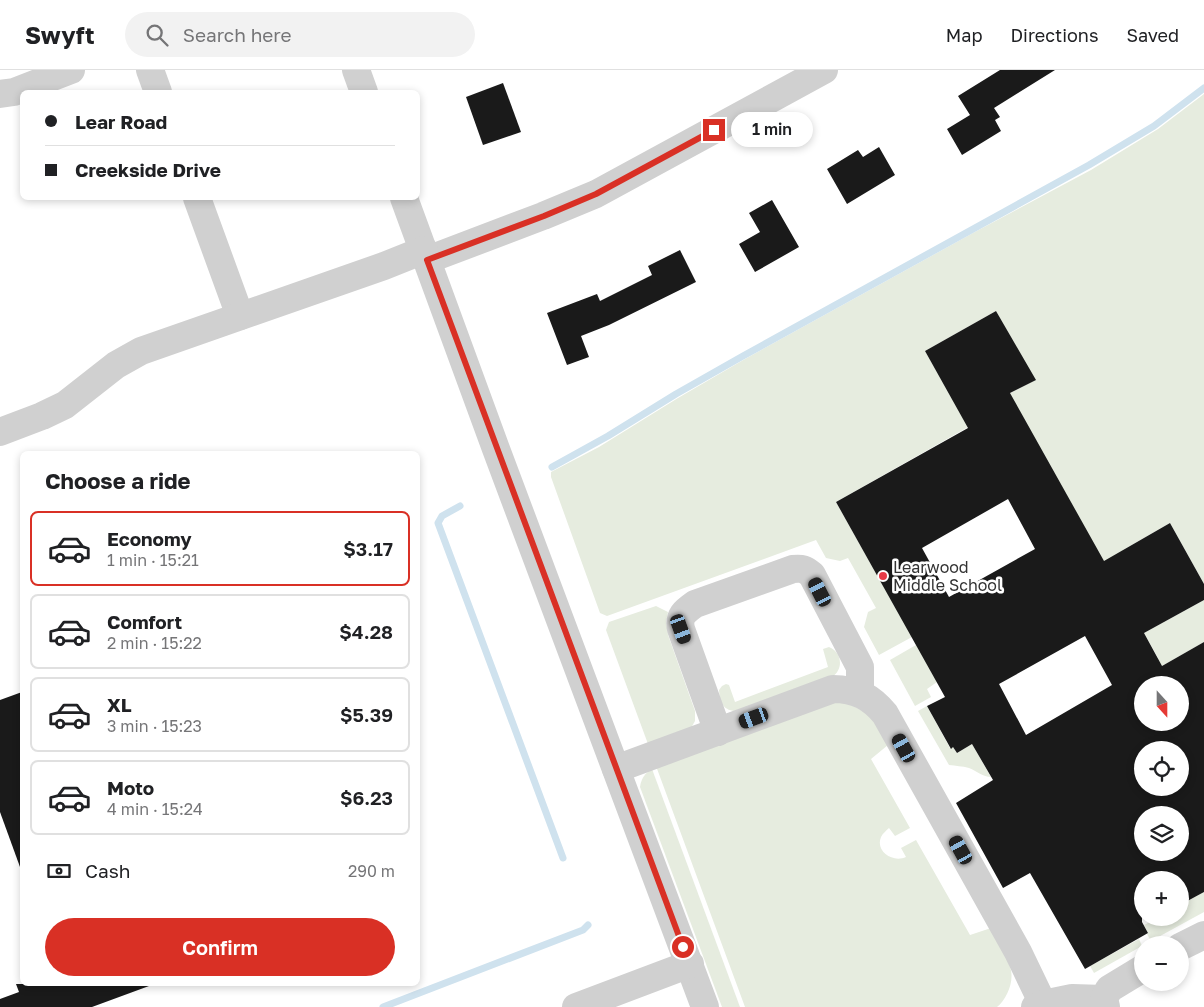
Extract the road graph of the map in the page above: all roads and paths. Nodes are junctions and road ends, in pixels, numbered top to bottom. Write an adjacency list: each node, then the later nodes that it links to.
1 (71, 70): 8 (street)
2 (150, 70): 6 (street)
3 (356, 70): 7 (street)
4 (824, 70): 5 (street)
5 (786, 79): 11 (street)
6 (157, 90)
7 (363, 90)
8 (0, 94)
9 (198, 200): 12 (street)
10 (405, 200): 11 (street)
11 (425, 255): 12 (street); 16 (street)
12 (240, 316): 13 (street)
13 (0, 432)
14 (860, 693): 15 (street); 15 (street); 22 (street)
15 (718, 732): 16 (street)
16 (616, 769): 19 (street)
17 (1204, 935): 18 (street)
18 (1189, 943)
19 (690, 964): 23 (street); 24 (street)
20 (1134, 974): 21 (street)
21 (1105, 1003): 22 (street)
22 (1039, 1006)
23 (576, 1007)
24 (706, 1007)

